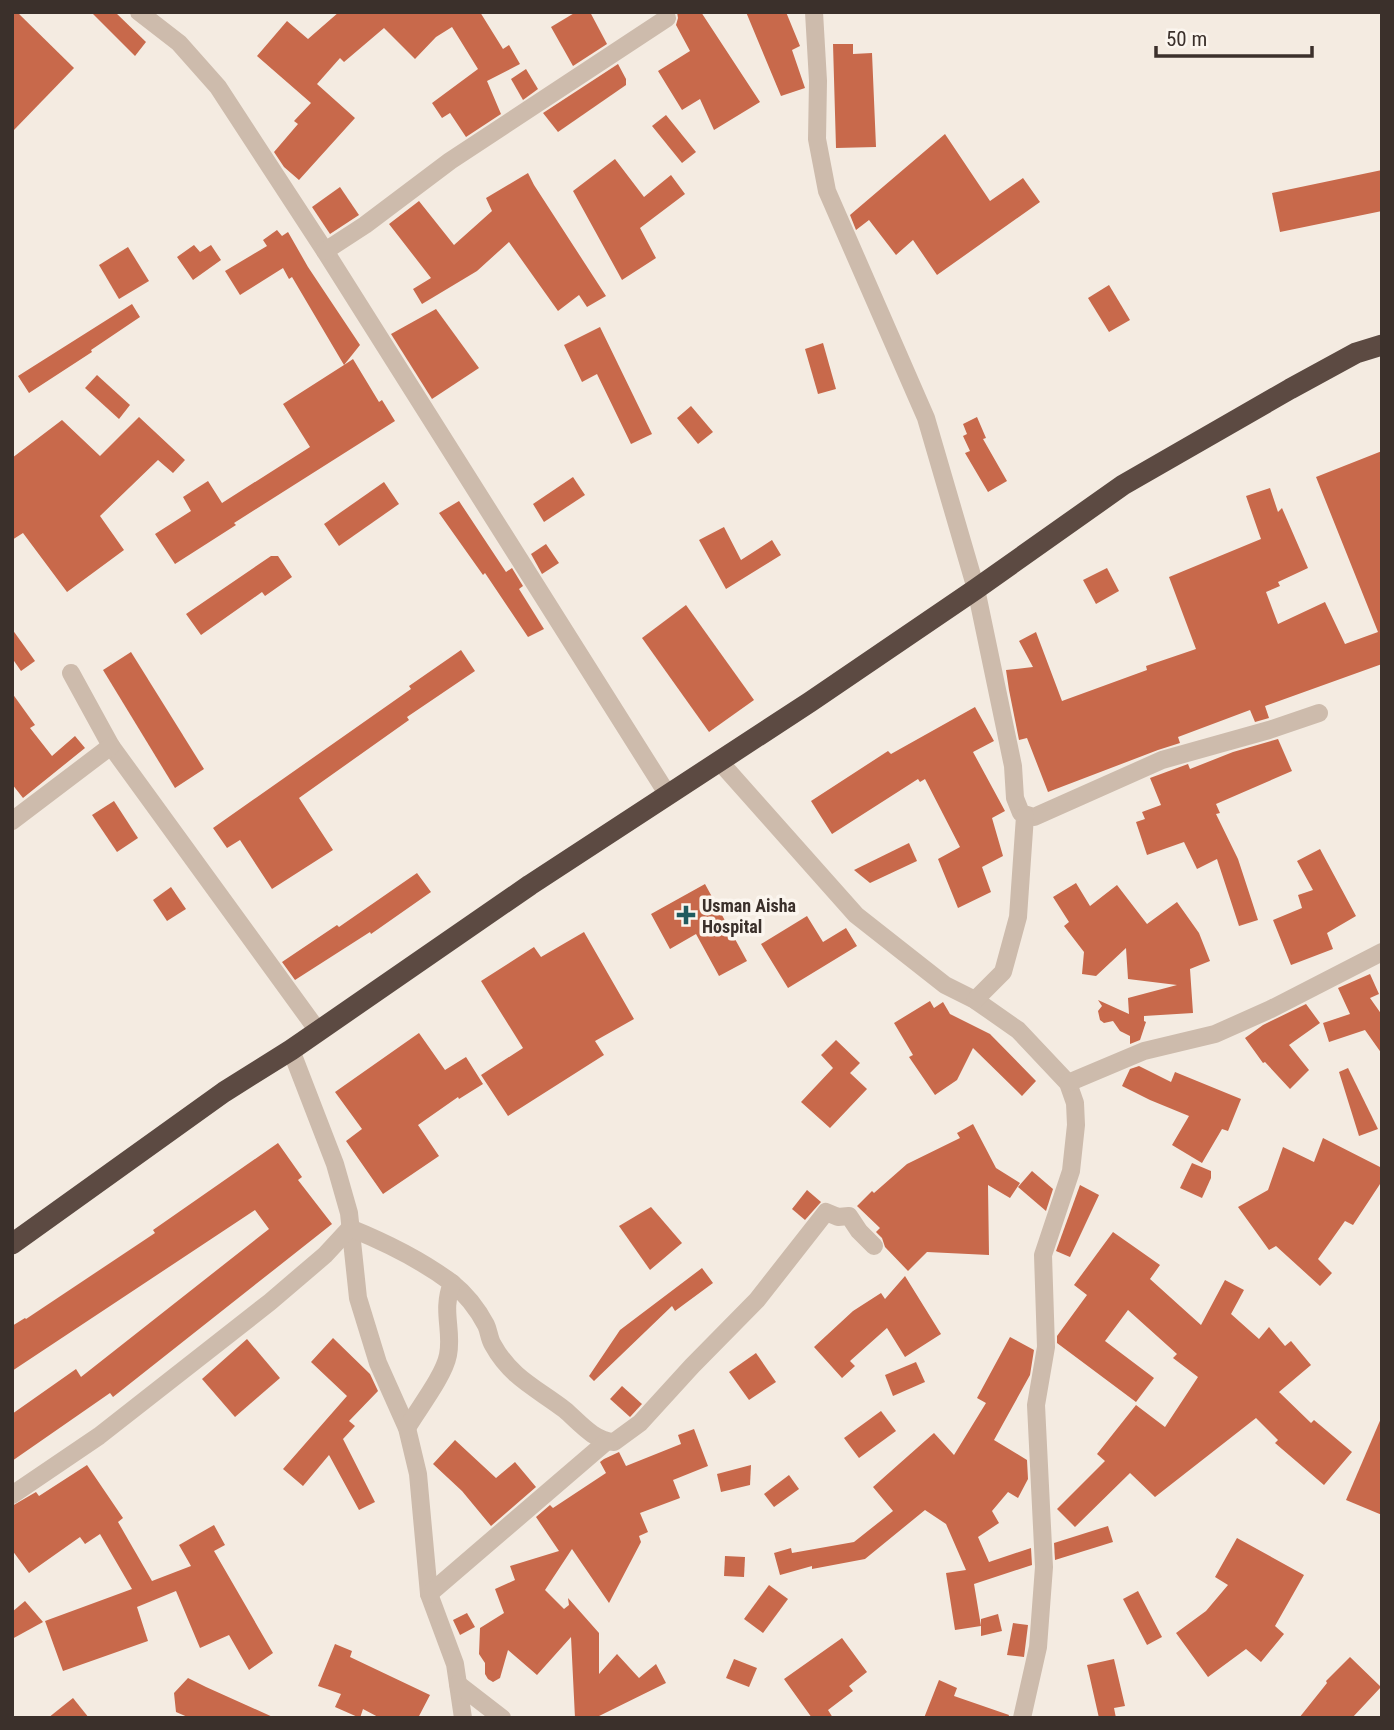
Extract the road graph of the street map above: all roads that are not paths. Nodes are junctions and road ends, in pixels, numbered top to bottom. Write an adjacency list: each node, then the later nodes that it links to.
1 (139, 12): 4 (street)
2 (814, 12): 6 (street)
3 (667, 18): 4 (street)
4 (324, 251): 11 (street)
5 (1382, 345): 6 (highway)
6 (976, 589): 10 (highway); 12 (street)
7 (71, 673): 9 (street)
8 (1319, 713): 12 (street)
9 (111, 746): 13 (street); 16 (street)
10 (719, 762): 11 (highway); 15 (street)
11 (668, 795): 16 (highway)
12 (1025, 816): 15 (street)
13 (12, 821)
14 (1382, 952): 18 (street)
15 (975, 1000): 18 (street)
16 (318, 1031): 17 (highway)
17 (290, 1050): 19 (street); 20 (highway)
18 (1068, 1083): 30 (street)
19 (350, 1228): 22 (street); 23 (street); 25 (street)
20 (12, 1244)
21 (874, 1246): 24 (street)
22 (452, 1283): 23 (street); 24 (street)
23 (407, 1428): 26 (street)
24 (606, 1442): 26 (street)
25 (12, 1495)
26 (429, 1594): 27 (street)
27 (458, 1684): 28 (street); 29 (street)
28 (463, 1718)
29 (502, 1718)
30 (1022, 1718)

